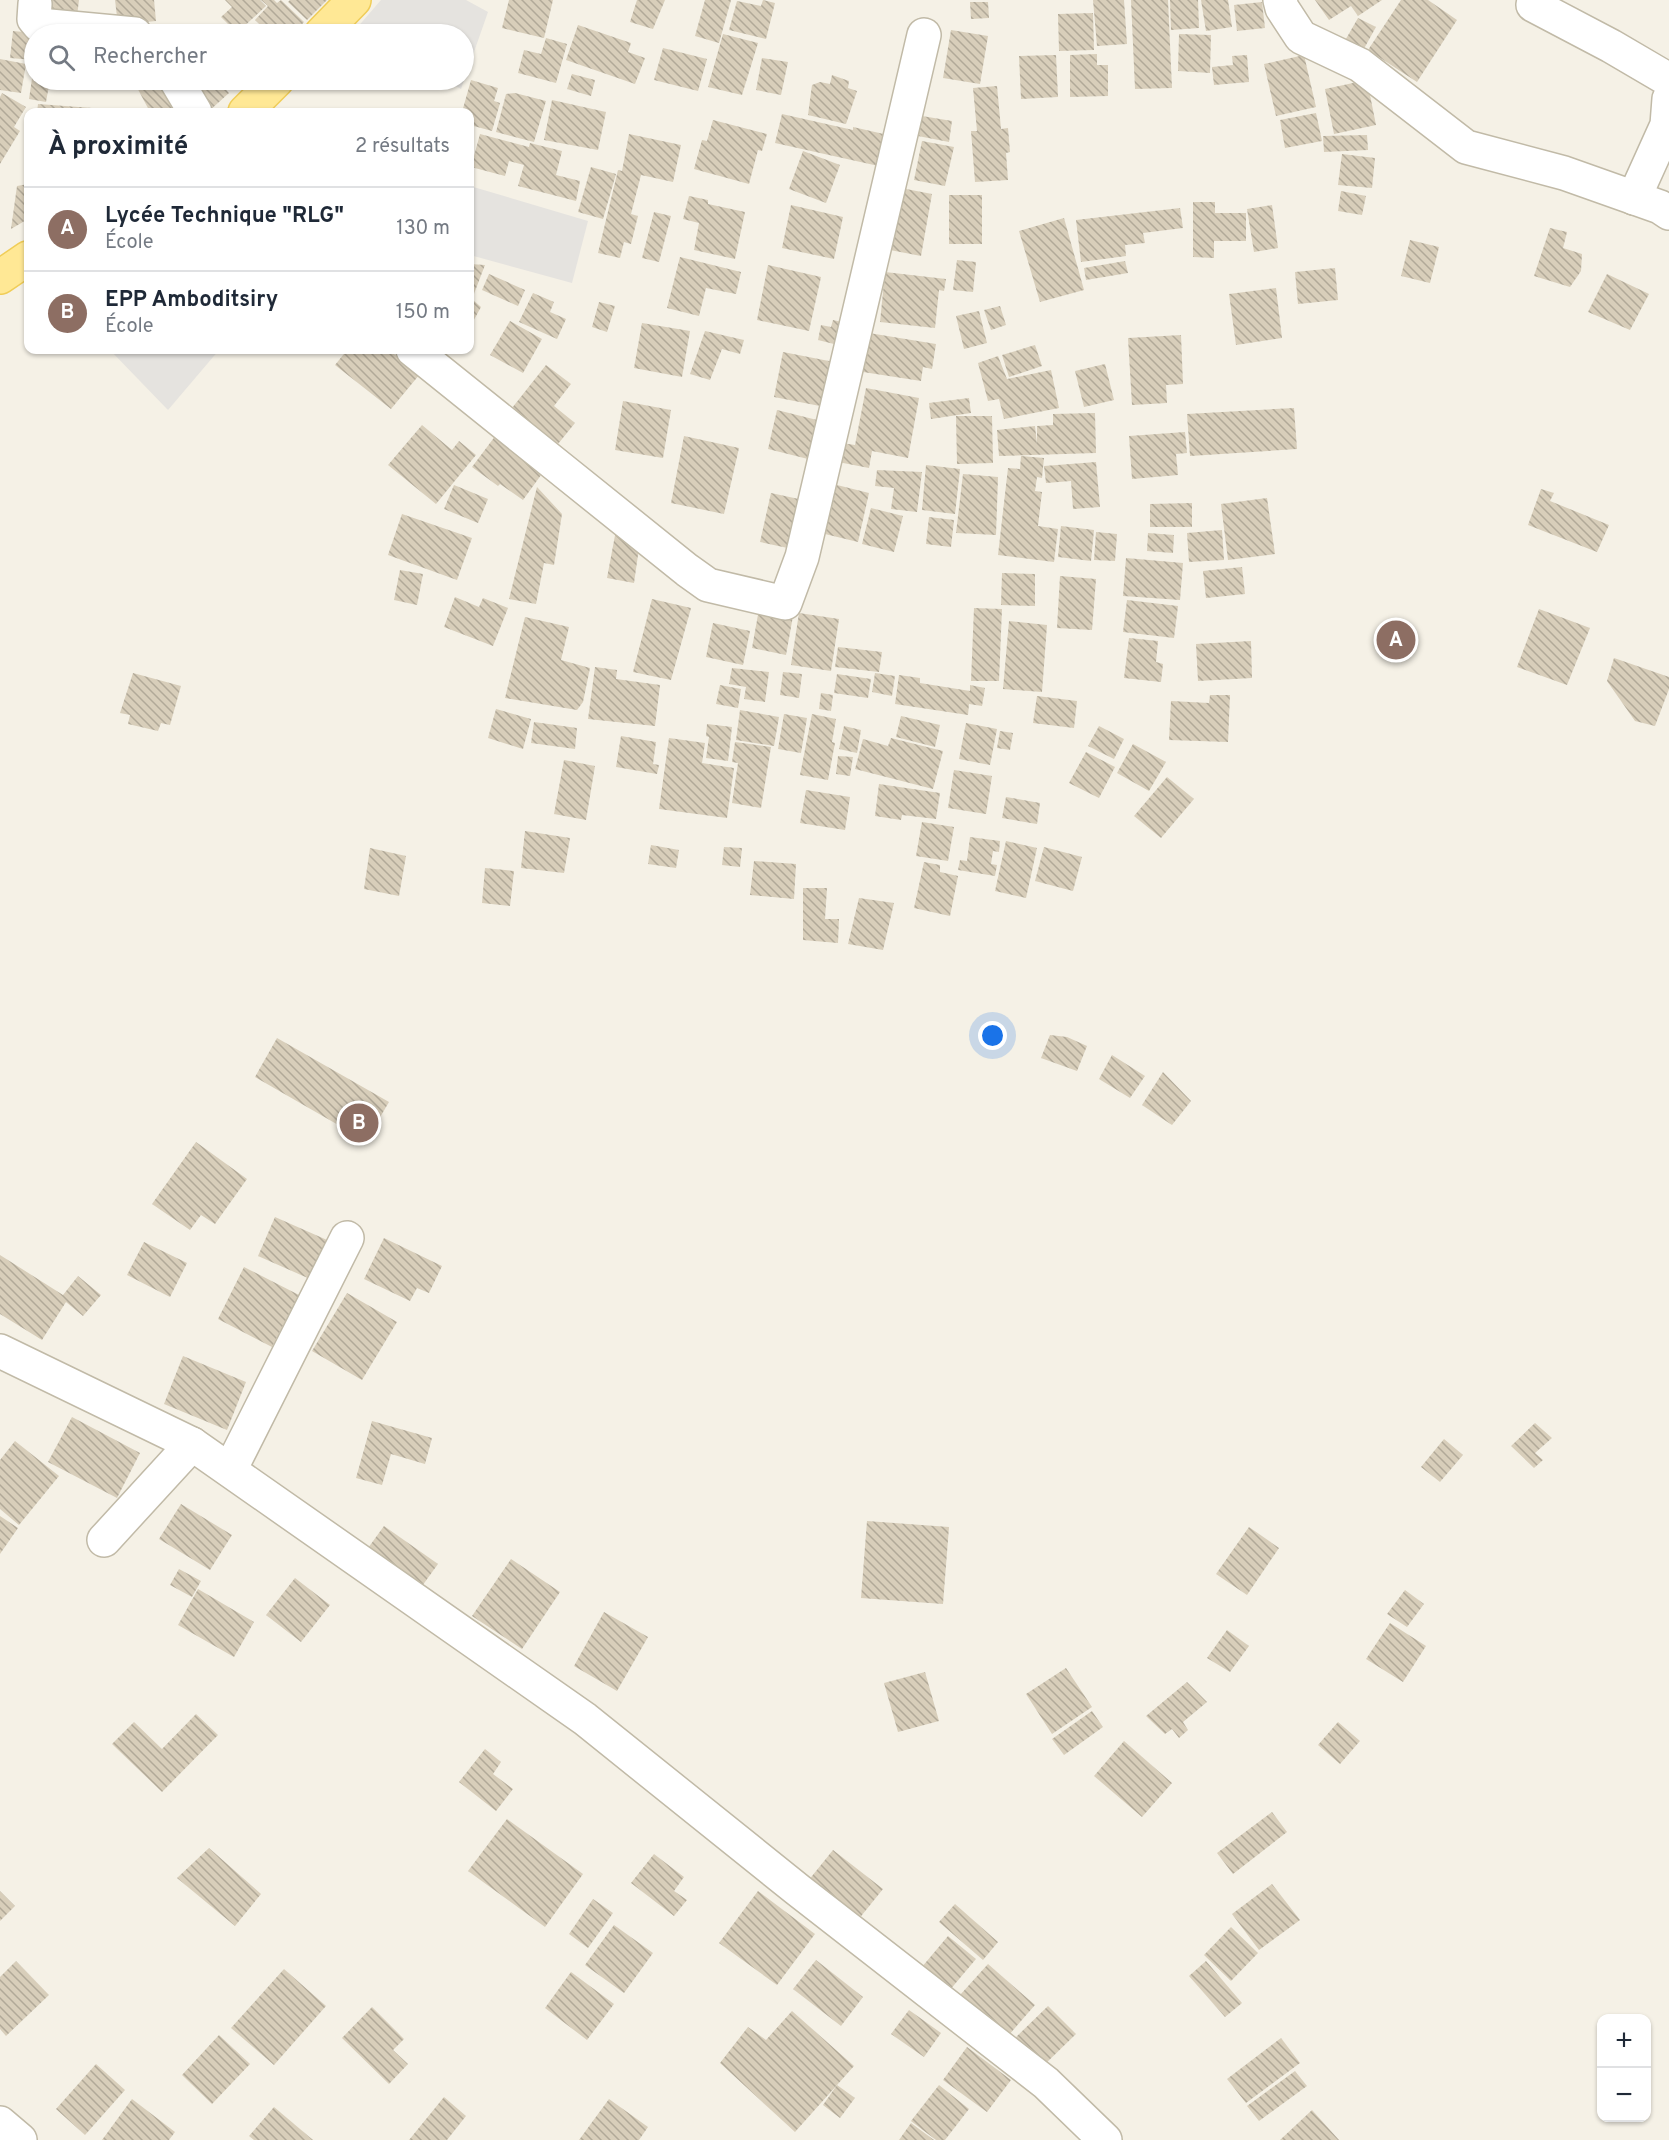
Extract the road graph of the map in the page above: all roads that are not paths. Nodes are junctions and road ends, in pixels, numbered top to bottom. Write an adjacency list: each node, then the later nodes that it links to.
1 (354, 0): 6 (main road)
2 (1280, 0): 14 (street)
3 (1534, 0): 8 (street)
4 (35, 4): 5 (street)
5 (38, 24)
6 (331, 24)
7 (924, 35): 18 (street)
8 (1669, 80)
9 (182, 90): 12 (street)
10 (267, 90): 13 (main road)
11 (1669, 99): 14 (street)
12 (193, 108)
13 (249, 108)
14 (1634, 198): 15 (street)
15 (1669, 213)
16 (24, 261): 17 (main road)
17 (0, 277)
18 (418, 354)
19 (347, 1238): 22 (street)
20 (0, 1351): 21 (street)
21 (192, 1444): 22 (street); 23 (street)
22 (230, 1470): 26 (street)
23 (104, 1540)
24 (0, 2123): 25 (street)
25 (20, 2140)
26 (1105, 2140)

